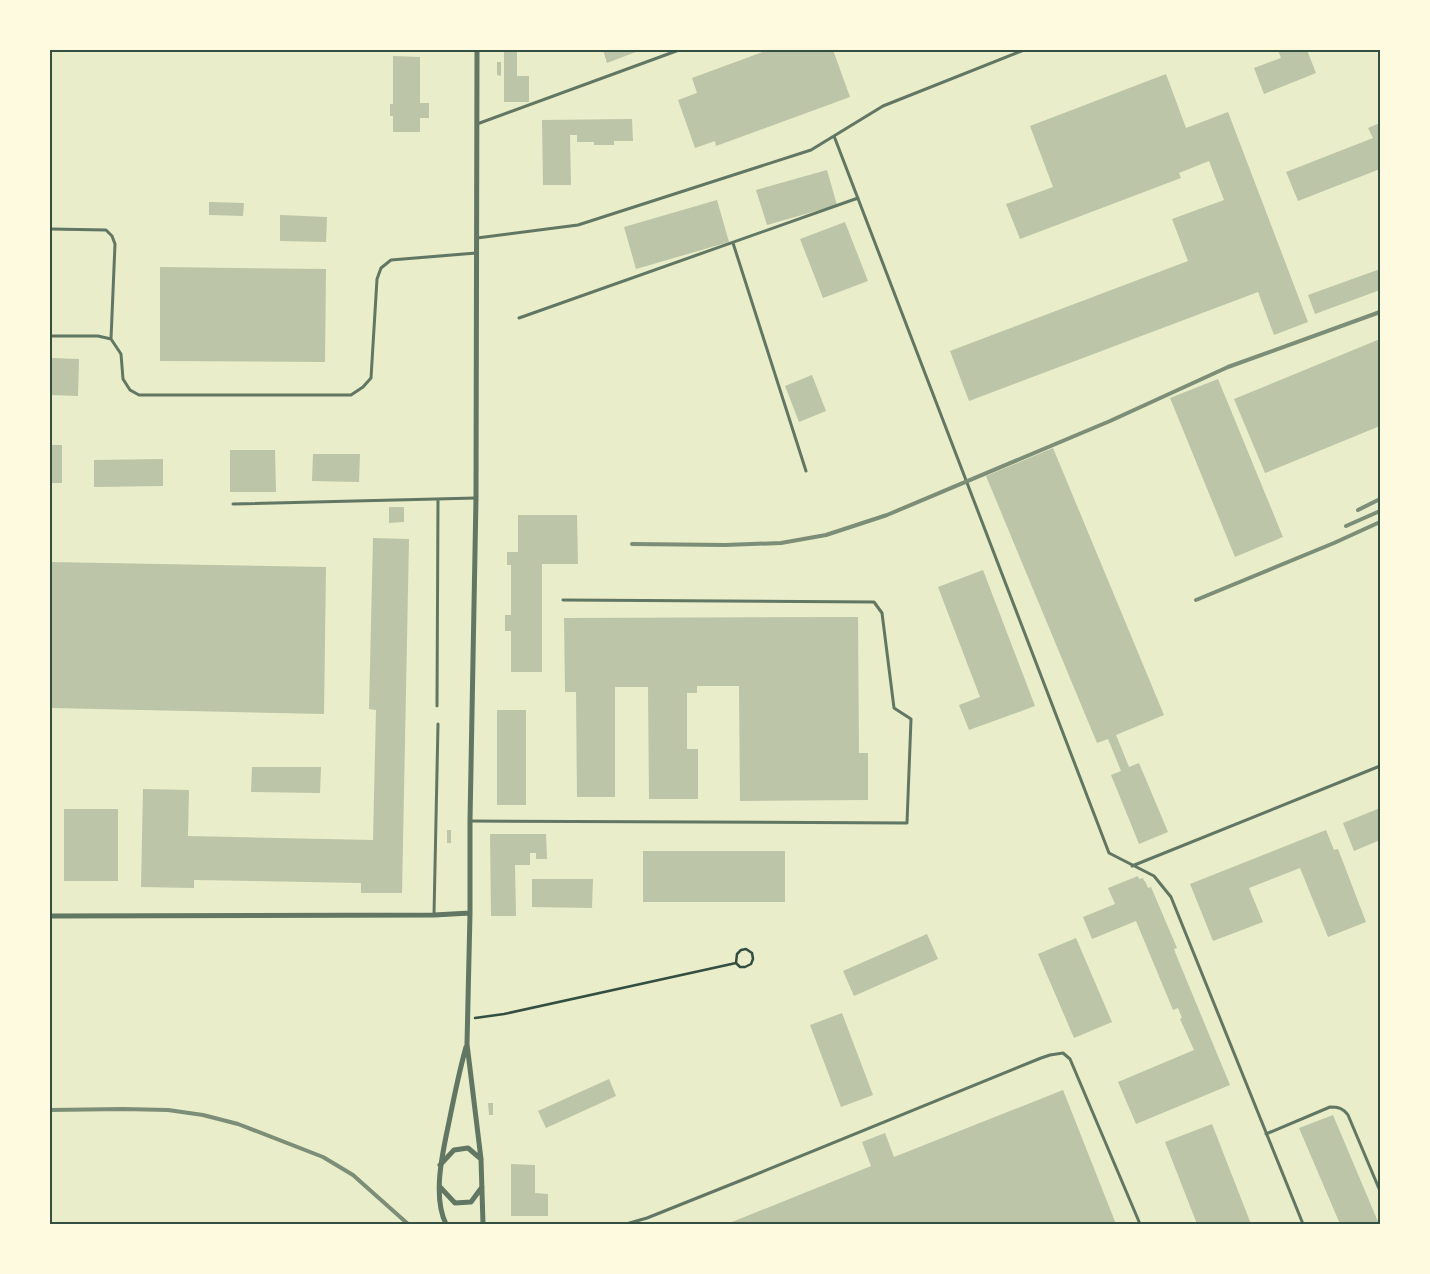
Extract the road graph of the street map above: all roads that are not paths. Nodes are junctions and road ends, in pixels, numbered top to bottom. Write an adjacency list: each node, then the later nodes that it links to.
1 (476, 50): 4 (street)
2 (679, 50): 4 (lane)
3 (1024, 50): 5 (lane)
4 (476, 124): 8 (street)
5 (834, 136): 6 (lane); 8 (lane)
6 (858, 198): 9 (lane); 23 (lane)
7 (50, 229): 13 (lane)
8 (477, 238): 10 (street)
9 (733, 242): 11 (lane); 14 (lane)
10 (477, 253): 13 (lane); 15 (street)
11 (520, 318)
12 (50, 336): 13 (lane)
13 (111, 339)
14 (806, 471)
15 (476, 498): 16 (lane); 22 (street)
16 (438, 499): 17 (lane); 19 (lane)
17 (233, 504)
18 (563, 600): 22 (lane)
19 (437, 706)
20 (438, 724): 25 (lane)
21 (1380, 766): 23 (lane)
22 (470, 821): 24 (street)
23 (1132, 866): 28 (lane)
24 (470, 913): 25 (street); 27 (street)
25 (434, 915): 26 (street)
26 (50, 916)
27 (467, 1044): 29 (street); 30 (street)
28 (1266, 1134): 33 (lane); 38 (lane)
29 (481, 1158): 30 (street); 32 (street)
30 (440, 1165): 31 (street)
31 (440, 1187): 32 (street); 34 (street)
32 (482, 1187): 35 (street)
33 (1380, 1191)
34 (446, 1224)
35 (483, 1224)
36 (628, 1224): 37 (lane)
37 (1140, 1224)
38 (1303, 1224)

